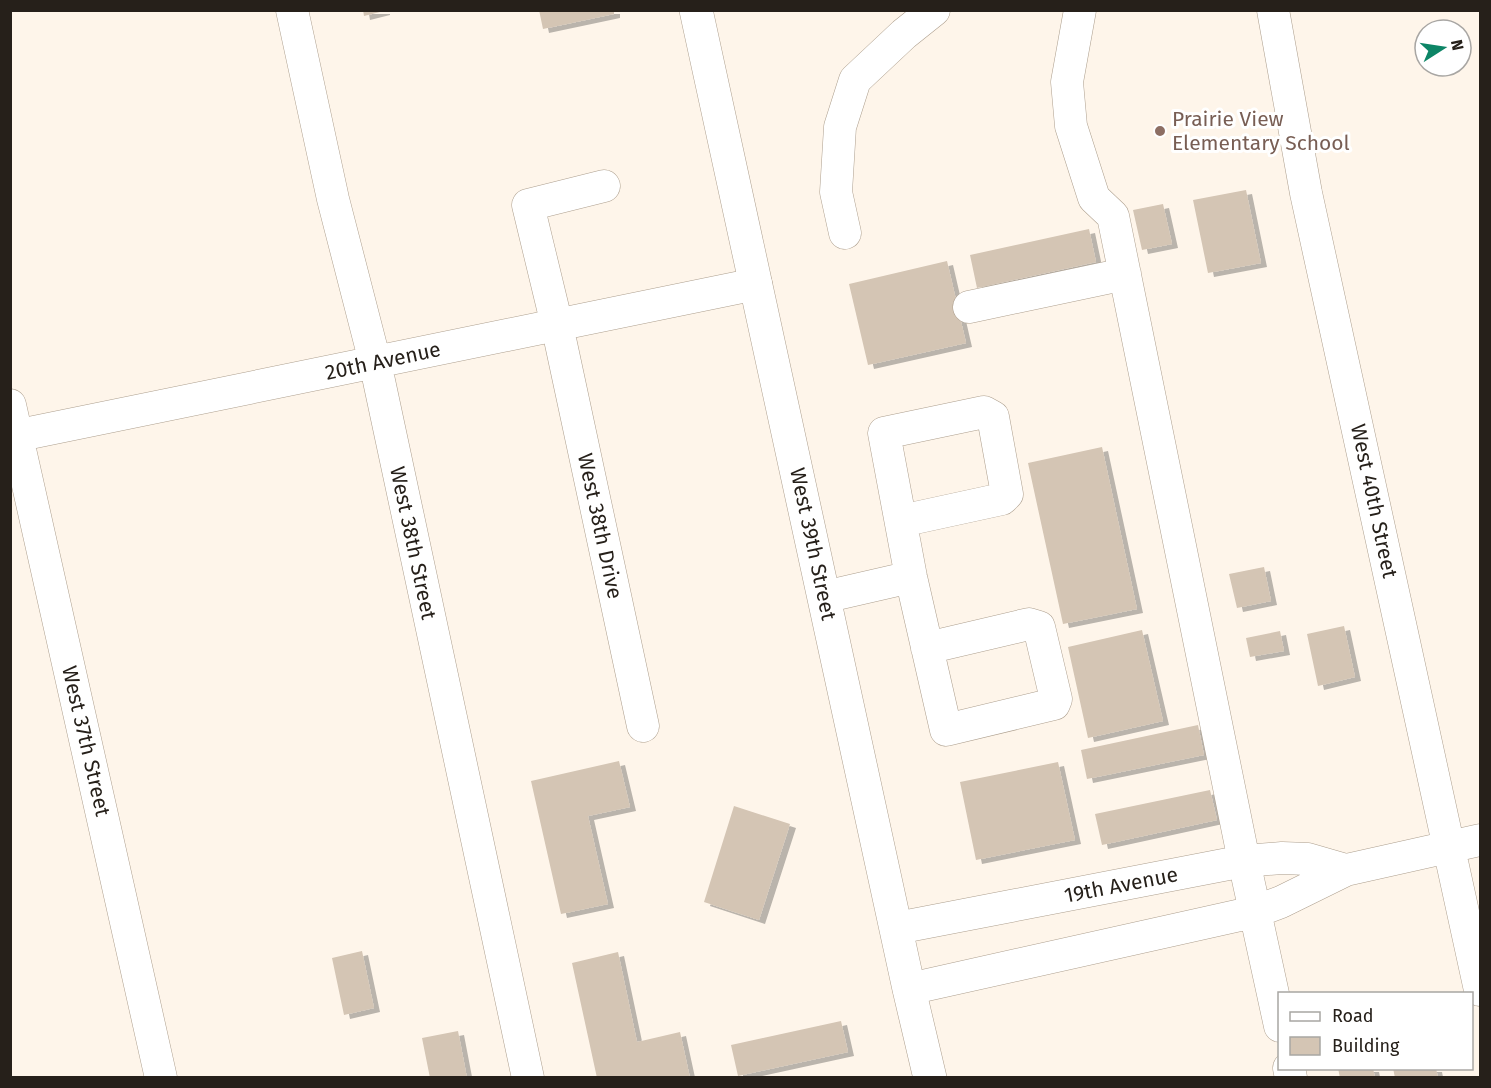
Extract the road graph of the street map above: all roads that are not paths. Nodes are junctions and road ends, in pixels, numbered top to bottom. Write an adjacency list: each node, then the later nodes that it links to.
1 (292, 10): 12 (street, West 38th Street)
2 (696, 10): 9 (main road, West 39th Street)
3 (934, 10): 7 (street)
4 (1080, 10): 8 (street)
5 (1274, 10): 21 (street, West 40th Street)
6 (604, 186): 11 (street, West 38th Drive)
7 (845, 233)
8 (1125, 274): 10 (street); 22 (street)
9 (756, 284): 11 (street, 20th Avenue); 17 (main road, West 39th Street)
10 (969, 307)
11 (557, 325): 12 (street, 20th Avenue); 19 (street, West 38th Drive)
12 (375, 362): 14 (street, 20th Avenue); 30 (street, West 38th Street)
13 (10, 405): 14 (street, West 37th Street)
14 (14, 437): 29 (street, West 37th Street)
15 (900, 521): 16 (street)
16 (910, 577): 17 (street); 18 (street)
17 (824, 597): 25 (main road, West 39th Street)
18 (927, 648)
19 (643, 726)
20 (1480, 840): 21 (street, 19th Avenue)
21 (1449, 848): 23 (street, 19th Avenue); 27 (street, West 40th Street)
22 (1244, 861): 23 (street, 19th Avenue); 24 (street); 25 (street, 19th Avenue)
23 (1346, 870): 24 (street, 19th Avenue)
24 (1254, 912): 26 (street, 19th Avenue); 28 (street)
25 (897, 928): 26 (main road, West 39th Street)
26 (909, 988): 31 (main road, West 39th Street)
27 (1480, 990)
28 (1278, 1017)
29 (161, 1077)
30 (528, 1077)
31 (930, 1077)

